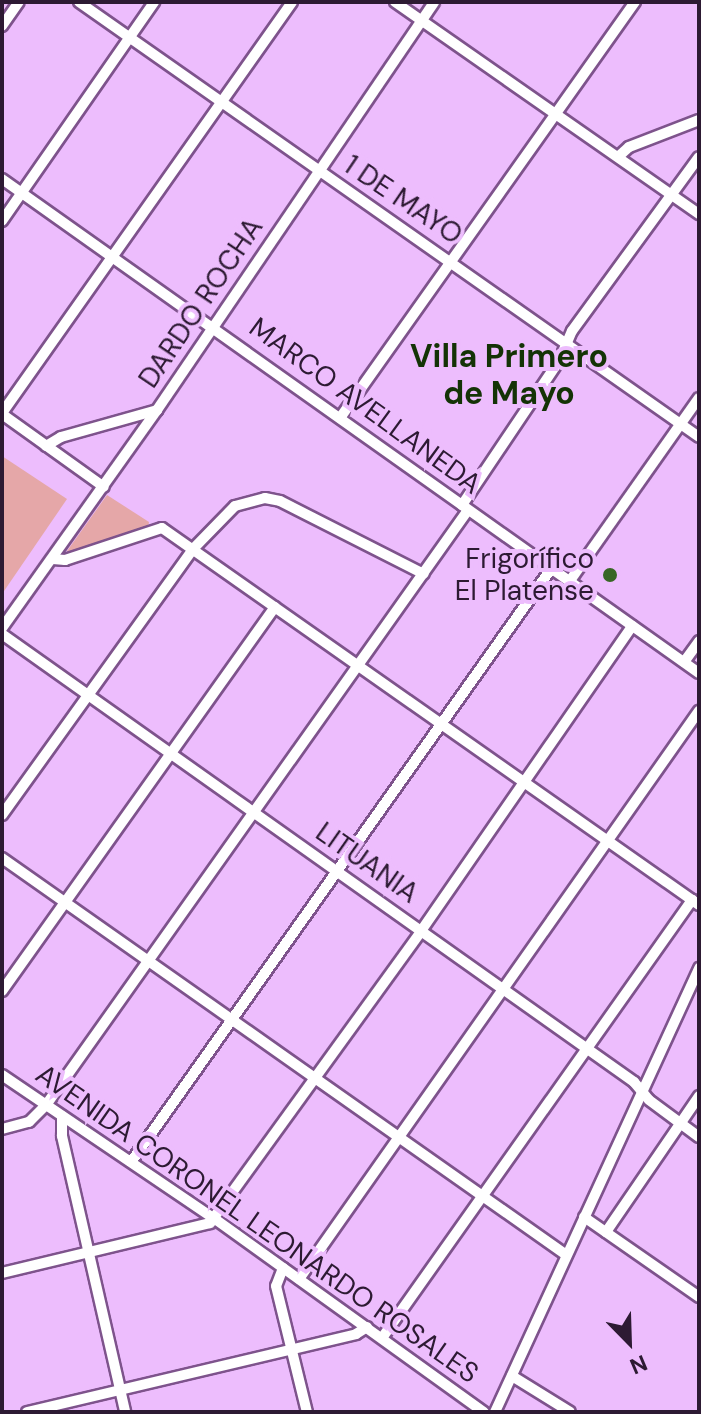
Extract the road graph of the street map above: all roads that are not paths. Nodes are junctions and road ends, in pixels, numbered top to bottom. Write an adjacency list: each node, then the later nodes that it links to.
1 (19, 2): 9 (street)
2 (79, 2): 10 (street, 1 DE MAYO)
3 (154, 2): 10 (street)
4 (292, 2): 11 (street)
5 (395, 2): 8 (street)
6 (434, 2): 8 (street, DARDO ROCHA)
7 (635, 2): 12 (street)
8 (421, 21): 12 (street); 16 (street, DARDO ROCHA)
9 (2, 26)
10 (130, 37): 11 (street, 1 DE MAYO); 18 (street)
11 (222, 102): 16 (street, 1 DE MAYO); 22 (street)
12 (557, 113): 14 (street); 23 (street)
13 (699, 120): 14 (street)
14 (619, 156): 19 (street)
15 (699, 157): 19 (street)
16 (320, 172): 23 (street, 1 DE MAYO); 24 (street, DARDO ROCHA)
17 (2, 179): 18 (street, MARCO AVELLANEDA)
18 (22, 193): 21 (street); 22 (street, MARCO AVELLANEDA)
19 (672, 195): 20 (street); 25 (street)
20 (699, 214)
21 (2, 221)
22 (113, 258): 24 (street, MARCO AVELLANEDA); 28 (street)
23 (451, 261): 25 (street, 1 DE MAYO); 29 (street)
24 (213, 328): 27 (street, DARDO ROCHA); 29 (street, MARCO AVELLANEDA)
25 (566, 342): 30 (street, 1 DE MAYO); 34 (street)
26 (699, 398): 30 (street)
27 (157, 410): 32 (street); 33 (street, DARDO ROCHA)
28 (2, 413): 32 (street)
29 (340, 418): 34 (street, MARCO AVELLANEDA)
30 (681, 425): 31 (street, 1 DE MAYO); 39 (street)
31 (699, 437)
32 (46, 446): 33 (street)
33 (104, 487): 36 (street, DARDO ROCHA)
34 (465, 507): 37 (street, MARCO AVELLANEDA); 38 (street)
35 (193, 549): 36 (street); 38 (street); 40 (street); 48 (street)
36 (53, 559): 42 (street, DARDO ROCHA)
37 (551, 569): 39 (street, MARCO AVELLANEDA); 50 (street)
38 (424, 574): 46 (street)
39 (569, 582): 41 (street, MARCO AVELLANEDA)
40 (275, 607): 46 (street); 51 (street)
41 (632, 626): 45 (street, MARCO AVELLANEDA); 52 (street)
42 (2, 628)
43 (2, 634): 48 (street, LITUANIA)
44 (699, 641): 45 (street)
45 (684, 662): 47 (street, MARCO AVELLANEDA)
46 (357, 665): 50 (street); 53 (street)
47 (699, 673)
48 (85, 695): 51 (street, LITUANIA); 54 (street)
49 (699, 711): 55 (street)
50 (440, 724): 52 (street); 57 (street)
51 (170, 754): 53 (street, LITUANIA); 58 (street)
52 (525, 783): 55 (street); 60 (street)
53 (254, 813): 57 (street, LITUANIA); 61 (street)
54 (2, 815)
55 (607, 841): 59 (street); 63 (street)
56 (2, 858): 58 (street)
57 (337, 872): 60 (street, LITUANIA); 65 (street)
58 (65, 902): 61 (street); 64 (street)
59 (695, 903): 66 (street)
60 (421, 931): 63 (street, LITUANIA); 68 (street)
61 (148, 962): 65 (street); 71 (street)
62 (699, 968): 69 (street)
63 (503, 989): 66 (street, LITUANIA); 75 (street)
64 (2, 991)
65 (231, 1020): 68 (street); 77 (street)
66 (587, 1047): 69 (street, LITUANIA); 78 (street)
67 (2, 1075): 71 (street, AVENIDA CORONEL LEONARDO ROSALES)
68 (314, 1079): 75 (street); 80 (street)
69 (643, 1091): 73 (street, LITUANIA); 79 (street)
70 (699, 1096): 73 (street)
71 (46, 1105): 72 (street, AVENIDA CORONEL LEONARDO ROSALES); 74 (street)
72 (62, 1116): 77 (street, AVENIDA CORONEL LEONARDO ROSALES); 82 (street)
73 (680, 1124): 76 (street, LITUANIA); 81 (street)
74 (2, 1129)
75 (397, 1137): 78 (street); 86 (street)
76 (699, 1137)
77 (131, 1162): 80 (street, AVENIDA CORONEL LEONARDO ROSALES)
78 (483, 1196): 83 (street); 89 (street)
79 (584, 1217): 81 (street); 83 (street)
80 (215, 1219): 82 (street); 84 (street, AVENIDA CORONEL LEONARDO ROSALES)
81 (606, 1232): 87 (street)
82 (87, 1252): 85 (street); 92 (street)
83 (565, 1254): 91 (street)
84 (283, 1268): 86 (street, AVENIDA CORONEL LEONARDO ROSALES); 90 (street)
85 (2, 1273)
86 (299, 1279): 88 (street, AVENIDA CORONEL LEONARDO ROSALES)
87 (699, 1297)
88 (367, 1327): 89 (street, AVENIDA CORONEL LEONARDO ROSALES); 90 (street)
89 (382, 1338): 96 (street, AVENIDA CORONEL LEONARDO ROSALES)
90 (293, 1350): 92 (street); 95 (street)
91 (512, 1376): 97 (street); 98 (street)
92 (120, 1391): 93 (street); 94 (street)
93 (27, 1412)
94 (125, 1412)
95 (307, 1412)
96 (484, 1412)
97 (495, 1412)
98 (570, 1412)

